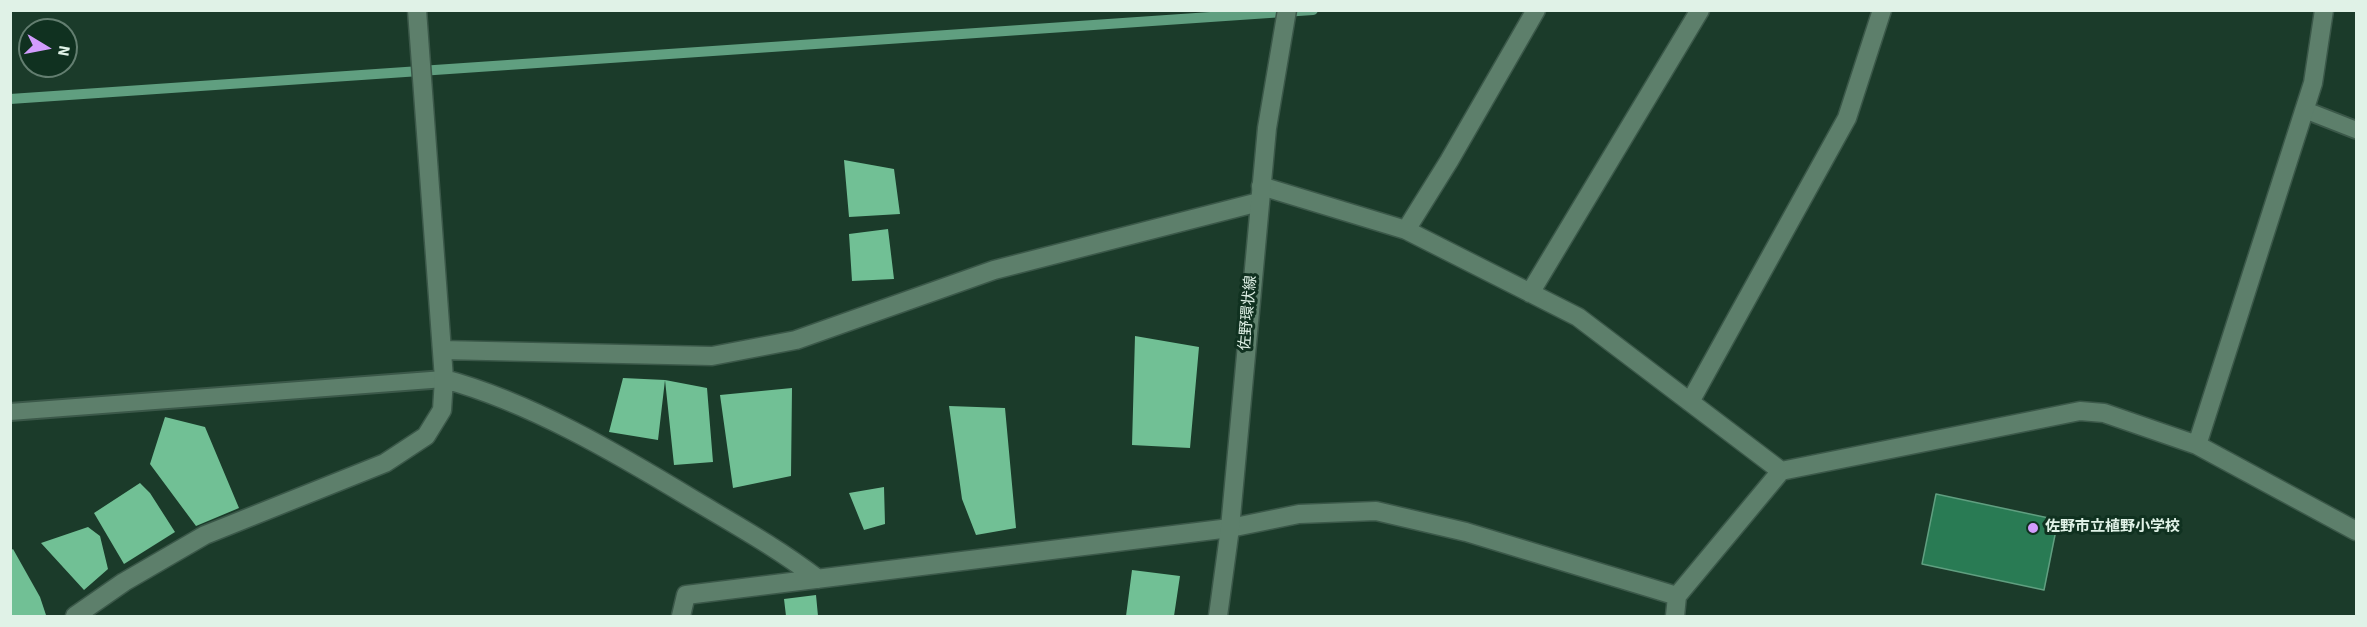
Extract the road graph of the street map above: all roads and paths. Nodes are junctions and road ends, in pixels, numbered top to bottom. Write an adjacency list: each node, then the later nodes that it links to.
1 (417, 10): 12 (street)
2 (1287, 10): 9 (street, 佐野環状線)
3 (1536, 10): 10 (street)
4 (1700, 10): 11 (street)
5 (1882, 10): 14 (street)
6 (2324, 10): 7 (street)
7 (2305, 110): 8 (lane); 16 (street)
8 (2356, 130)
9 (1260, 194): 10 (street); 12 (street); 18 (street, 佐野環状線)
10 (1406, 230): 11 (street)
11 (1530, 293): 14 (street)
12 (442, 351): 13 (street)
13 (444, 379): 15 (lane); 20 (street); 22 (street)
14 (1690, 402): 17 (street)
15 (10, 412)
16 (2197, 445): 17 (street); 19 (street)
17 (1782, 471): 21 (street)
18 (1230, 528): 20 (street); 21 (street); 24 (street, 佐野環状線)
19 (2356, 531)
20 (818, 579): 23 (street)
21 (1677, 596): 25 (street)
22 (75, 616)
23 (681, 616)
24 (1218, 616)
25 (1675, 616)

